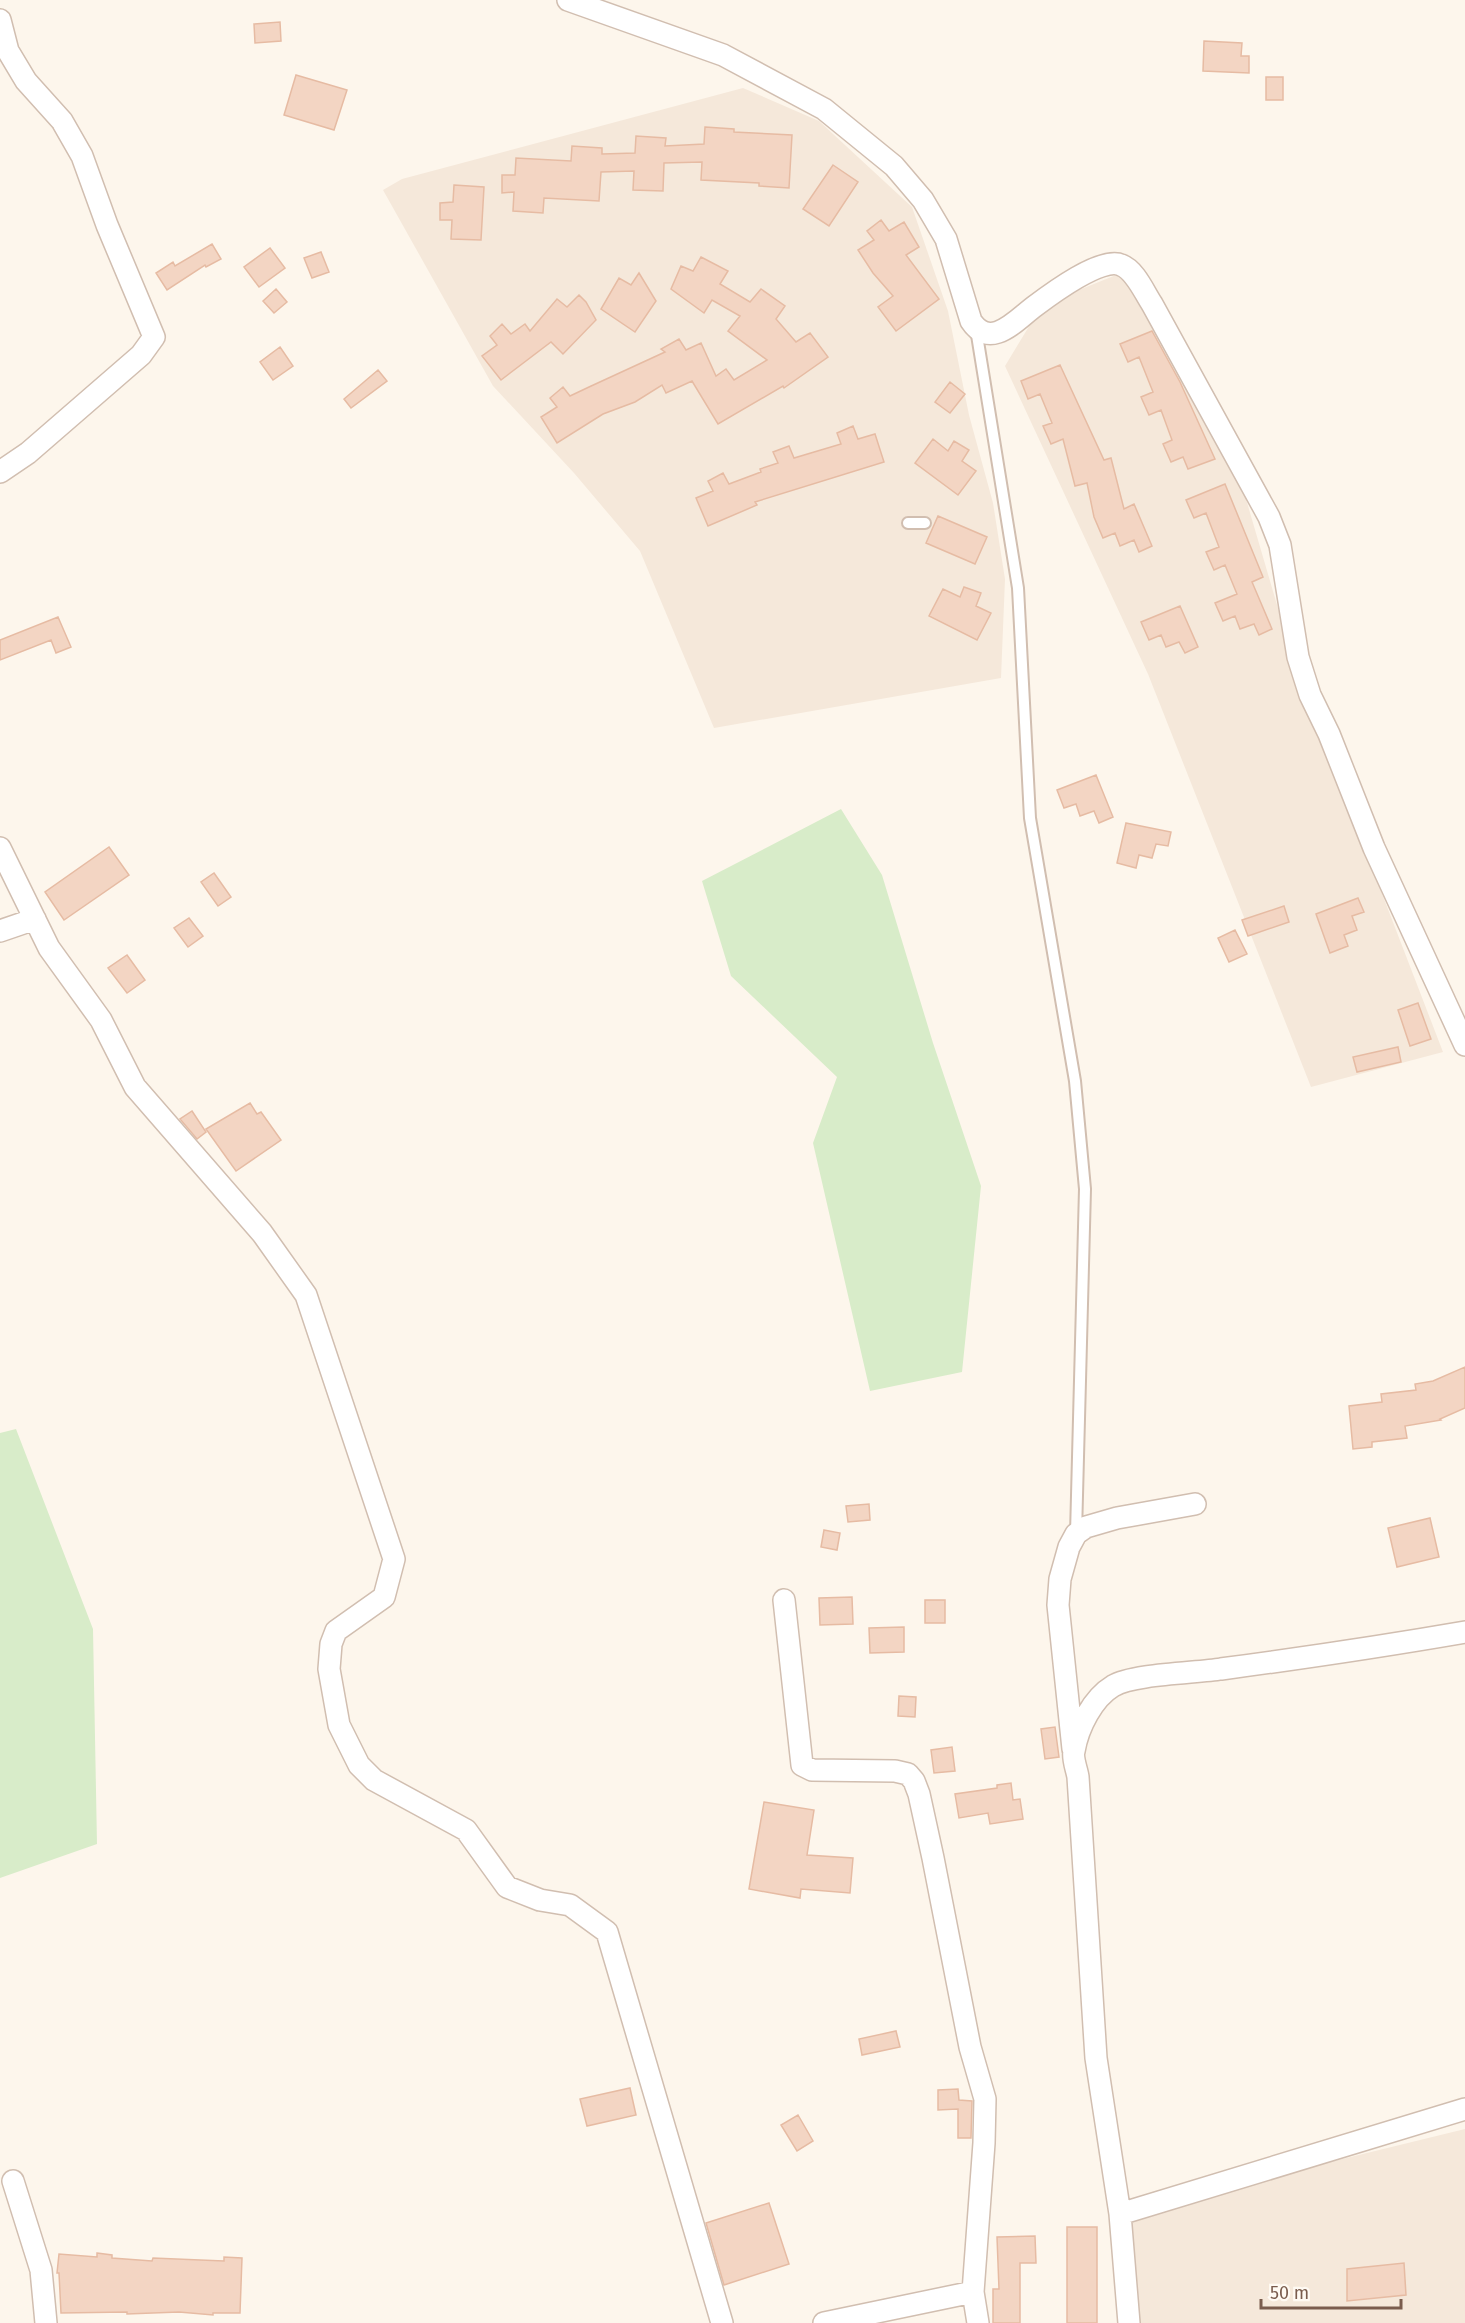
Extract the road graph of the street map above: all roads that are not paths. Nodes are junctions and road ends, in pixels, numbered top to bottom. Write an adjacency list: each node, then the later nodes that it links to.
1 (568, 0): 3 (street)
2 (0, 20): 4 (street)
3 (976, 328): 10 (street); 12 (lane)
4 (0, 472)
5 (908, 523): 6 (lane)
6 (925, 523)
7 (0, 848): 8 (street)
8 (35, 919): 9 (street); 21 (street)
9 (0, 931)
10 (1465, 1045)
11 (1195, 1504): 12 (street)
12 (1076, 1534): 15 (street)
13 (784, 1600): 19 (street)
14 (1465, 1632): 15 (street)
15 (1073, 1752): 18 (street)
16 (1465, 2109): 18 (street)
17 (13, 2181): 20 (street)
18 (1120, 2214): 24 (street)
19 (973, 2292): 22 (street); 23 (street)
20 (46, 2323)
21 (722, 2323)
22 (824, 2323)
23 (978, 2323)
24 (1129, 2323)

